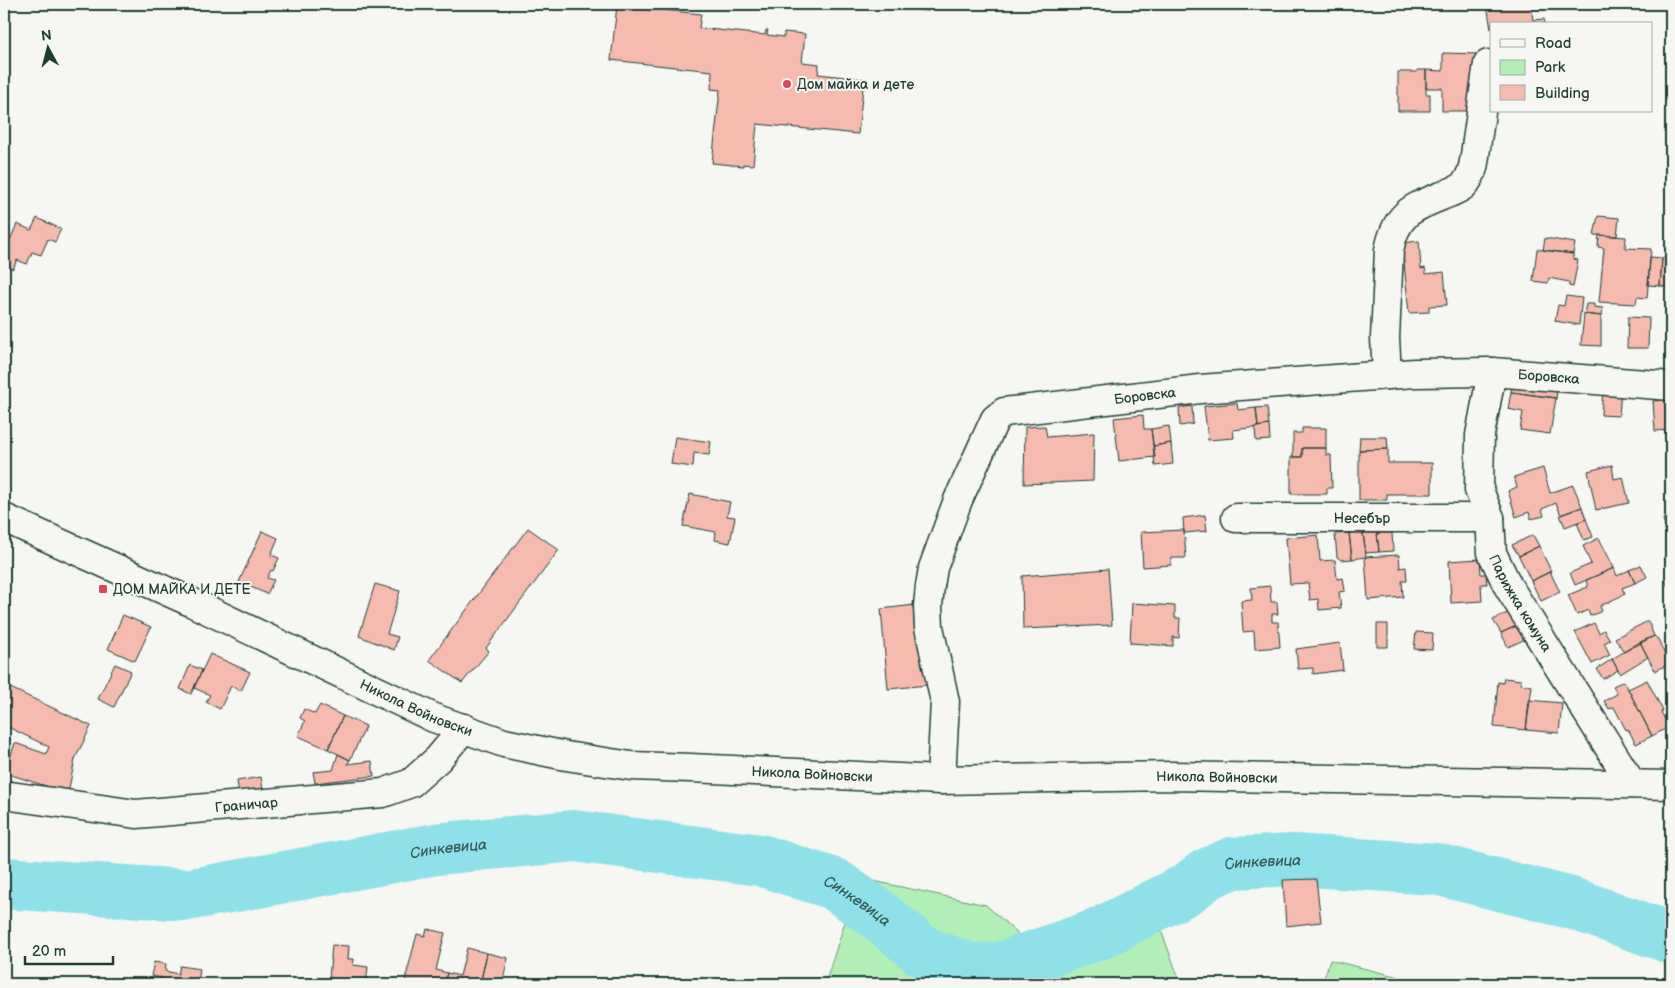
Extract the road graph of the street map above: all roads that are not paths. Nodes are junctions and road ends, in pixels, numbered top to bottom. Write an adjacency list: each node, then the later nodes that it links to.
1 (1488, 64): 3 (street)
2 (1492, 372): 3 (street, Боровска); 4 (street, Боровска); 7 (street, Парижка комуна)
3 (1387, 375): 9 (street, Боровска)
4 (1671, 386)
5 (4, 518): 8 (street, Никола Войновски)
6 (1236, 518): 7 (street, Несебър)
7 (1490, 518): 10 (street, Парижка комуна)
8 (464, 728): 9 (street, Никола Войновски); 12 (street, Граничар)
9 (942, 780): 10 (street, Никола Войновски)
10 (1632, 784): 11 (street, Никола Войновски)
11 (1671, 785)
12 (4, 795)

